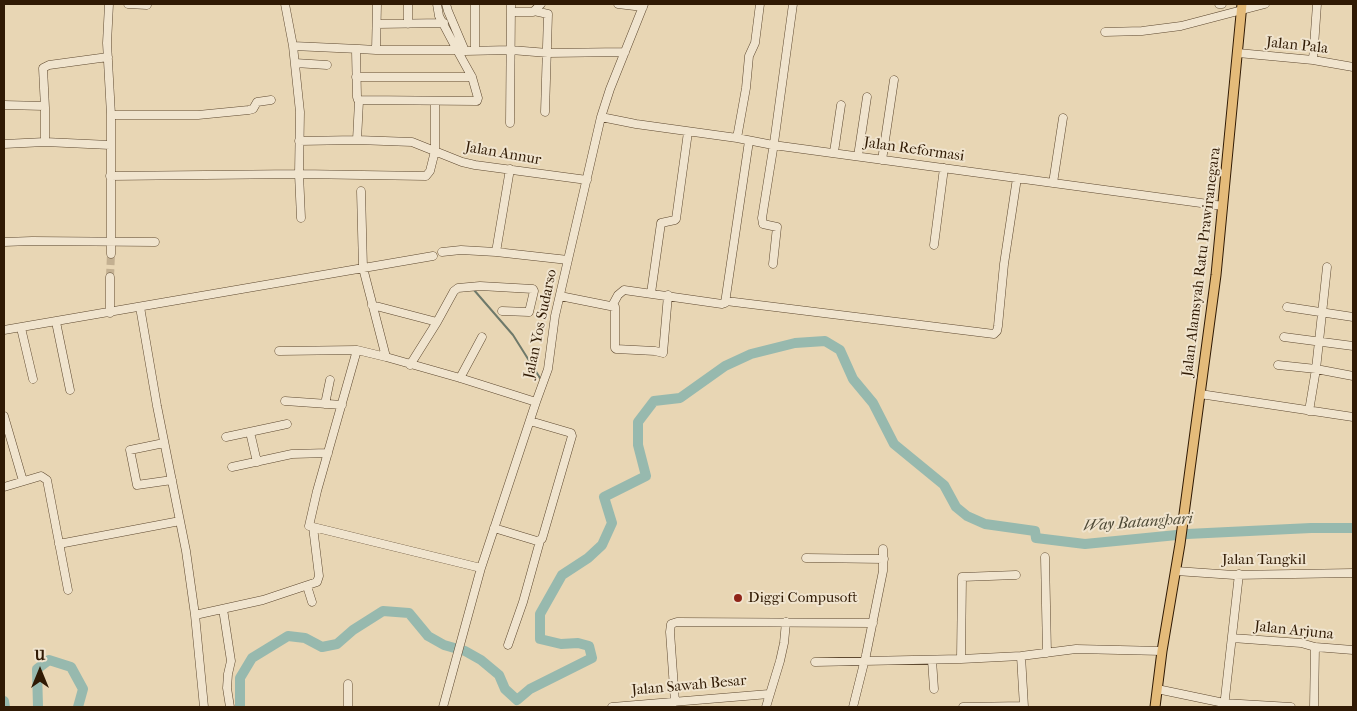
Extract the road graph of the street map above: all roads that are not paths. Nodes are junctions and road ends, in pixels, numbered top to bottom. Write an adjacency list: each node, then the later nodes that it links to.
1 (109, 4): 34 (street)
2 (128, 4): 15 (street)
3 (285, 4): 24 (street)
4 (377, 4): 21 (street)
5 (408, 4): 22 (street)
6 (436, 4): 20 (street)
7 (446, 4): 28 (street)
8 (475, 4): 29 (street)
9 (541, 4): 19 (street)
10 (618, 4): 16 (street)
11 (760, 4): 55 (street)
12 (794, 4): 62 (street)
13 (1265, 4): 17 (street)
14 (1317, 4): 35 (street)
15 (147, 5)
16 (644, 5): 32 (street, Jalan Yos Sudarso)
17 (1242, 7): 23 (street); 33 (main road, Jalan Alamsyah Ratu Prawiranegara)
18 (511, 8): 19 (street); 30 (street)
19 (534, 11): 31 (street)
20 (444, 23): 22 (street); 27 (street)
21 (377, 24): 22 (street); 26 (street)
22 (408, 24)
23 (1105, 32)
24 (293, 46): 25 (street); 36 (street)
25 (358, 49): 26 (street); 39 (street)
26 (376, 50): 27 (street)
27 (457, 50): 28 (street); 40 (street)
28 (465, 50): 29 (street)
29 (475, 50): 30 (street)
30 (511, 50): 31 (street); 53 (street)
31 (548, 52): 32 (street); 49 (street)
32 (626, 52): 51 (street, Jalan Yos Sudarso)
33 (1238, 53): 35 (street, Jalan Pala); 75 (main road, Jalan Alamsyah Ratu Prawiranegara)
34 (108, 57): 48 (street); 50 (street)
35 (1313, 60): 38 (street, Jalan Pala)
36 (295, 63): 37 (street); 58 (street)
37 (327, 65)
38 (1353, 67)
39 (356, 77): 40 (street); 44 (street)
40 (472, 77): 45 (street)
41 (894, 80): 66 (street)
42 (867, 97): 65 (street)
43 (271, 100): 50 (street)
44 (360, 101): 45 (street); 56 (street)
45 (435, 101): 63 (street)
46 (4, 105): 48 (street)
47 (841, 105): 64 (street)
48 (45, 108): 59 (street)
49 (545, 112)
50 (111, 115): 61 (street)
51 (601, 117): 54 (street, Jalan Reformasi); 72 (street, Jalan Yos Sudarso)
52 (1063, 118): 73 (street)
53 (510, 123)
54 (688, 132): 55 (street, Jalan Reformasi); 90 (street)
55 (737, 138): 57 (street, Jalan Reformasi)
56 (356, 140): 58 (street, Jalan Annur); 63 (street, Jalan Annur)
57 (749, 140): 62 (street, Jalan Reformasi); 93 (street)
58 (299, 141): 69 (street)
59 (45, 142): 60 (street); 61 (street)
60 (4, 144)
61 (110, 145): 70 (street)
62 (773, 145): 64 (street, Jalan Reformasi); 86 (street)
63 (435, 151): 68 (street, Jalan Annur); 69 (street)
64 (834, 152): 65 (street, Jalan Reformasi)
65 (858, 156): 66 (street, Jalan Reformasi)
66 (882, 160): 67 (street, Jalan Reformasi)
67 (944, 168): 71 (street, Jalan Reformasi); 80 (street)
68 (510, 170): 72 (street, Jalan Annur); 82 (street)
69 (299, 174): 70 (street); 76 (street)
70 (110, 176): 79 (street)
71 (1017, 178): 73 (street, Jalan Reformasi); 93 (street)
72 (586, 180): 85 (street, Jalan Yos Sudarso)
73 (1053, 183): 75 (street, Jalan Reformasi)
74 (361, 191): 88 (street)
75 (1223, 206): 121 (main road, Jalan Alamsyah Ratu Prawiranegara)
76 (301, 218)
77 (4, 242): 79 (street)
78 (155, 242): 79 (street)
79 (112, 243): 83 (street)
80 (934, 245)
81 (442, 252): 82 (street)
82 (496, 252): 85 (street)
83 (111, 254)
84 (433, 256): 88 (street)
85 (568, 260): 92 (street, Jalan Yos Sudarso)
86 (773, 264)
87 (1327, 267): 100 (street)
88 (363, 268): 94 (street); 96 (street)
89 (110, 277): 98 (street)
90 (651, 293): 91 (street); 95 (street)
91 (668, 295): 93 (street); 95 (street)
92 (560, 296): 95 (street); 123 (street, Jalan Yos Sudarso)
93 (726, 301)
94 (372, 305): 103 (street); 112 (street)
95 (612, 306)
96 (140, 307): 98 (street); 133 (street)
97 (1287, 307): 100 (street)
98 (110, 312): 102 (street)
99 (502, 312): 103 (street)
100 (1321, 312): 101 (street); 108 (street)
101 (1353, 316)
102 (56, 322): 104 (street); 120 (street)
103 (437, 322): 113 (street)
104 (21, 328): 105 (street); 117 (street)
105 (4, 330)
106 (1284, 336): 108 (street)
107 (482, 337): 118 (street)
108 (1318, 341): 109 (street); 115 (street)
109 (1353, 346)
110 (357, 350): 111 (street); 112 (street); 125 (street)
111 (279, 351)
112 (386, 357): 113 (street)
113 (410, 365): 118 (street)
114 (1278, 365): 115 (street)
115 (1316, 369): 116 (street); 126 (street)
116 (1353, 376)
117 (33, 378)
118 (460, 378): 123 (street)
119 (330, 380): 124 (street)
120 (70, 390)
121 (1200, 394): 126 (street); 150 (main road, Jalan Alamsyah Ratu Prawiranegara)
122 (285, 401): 124 (street)
123 (536, 402): 129 (street, Jalan Yos Sudarso)
124 (325, 404): 125 (street)
125 (342, 405): 134 (street)
126 (1309, 411): 128 (street)
127 (4, 416): 138 (street)
128 (1353, 417)
129 (530, 421): 142 (street, Jalan Yos Sudarso); 143 (street)
130 (287, 424): 131 (street)
131 (250, 432): 132 (street); 135 (street)
132 (226, 437)
133 (164, 443): 137 (street); 137 (street)
134 (328, 453): 135 (street); 141 (street)
135 (257, 462): 136 (street)
136 (232, 467)
137 (172, 480): 140 (street)
138 (24, 482): 139 (street); 144 (street)
139 (4, 487)
140 (180, 521): 144 (street); 158 (street)
141 (313, 527): 149 (street); 154 (street)
142 (494, 528): 143 (street); 149 (street, Jalan Yos Sudarso)
143 (540, 541): 162 (street)
144 (59, 544): 155 (street)
145 (883, 549): 148 (street)
146 (1046, 557): 166 (street)
147 (806, 558): 148 (street)
148 (884, 559): 160 (street)
149 (481, 568): 183 (street, Jalan Yos Sudarso)
150 (1176, 571): 152 (street, Jalan Tangkil); 165 (main road, Jalan Alamsyah Ratu Prawiranegara)
151 (1353, 573): 152 (street, Jalan Tangkil)
152 (1239, 574): 161 (street)
153 (1016, 575): 168 (street)
154 (307, 586): 156 (street); 157 (street)
155 (68, 590)
156 (312, 602)
157 (223, 609): 158 (street); 181 (street)
158 (195, 615): 180 (street)
159 (786, 622): 160 (street); 175 (street); 176 (street)
160 (873, 623): 170 (street)
161 (1232, 638): 163 (street, Jalan Arjuna); 177 (street)
162 (508, 645)
163 (1314, 647): 164 (street, Jalan Arjuna); 190 (street)
164 (1353, 650)
165 (1162, 651): 166 (street); 174 (main road, Jalan Alamsyah Ratu Prawiranegara)
166 (1047, 653): 167 (street)
167 (1021, 656): 168 (street); 179 (street)
168 (961, 659): 169 (street)
169 (932, 660): 170 (street); 173 (street)
170 (864, 661): 171 (street); 186 (street)
171 (815, 662)
172 (348, 684): 182 (street)
173 (934, 689)
174 (1157, 689): 177 (street); 188 (main road, Jalan Alamsyah Ratu Prawiranegara)
175 (769, 694): 176 (street, Jalan Sawah Besar); 185 (street)
176 (675, 702): 178 (street, Jalan Sawah Besar)
177 (1224, 705): 189 (street)
178 (648, 706): 184 (street, Jalan Sawah Besar)
179 (1024, 706): 187 (street)
180 (204, 707)
181 (230, 707)
182 (348, 707)
183 (443, 707)
184 (612, 707)
185 (766, 707)
186 (853, 707)
187 (963, 707)
188 (1154, 707)
189 (1291, 707)
190 (1314, 707)

